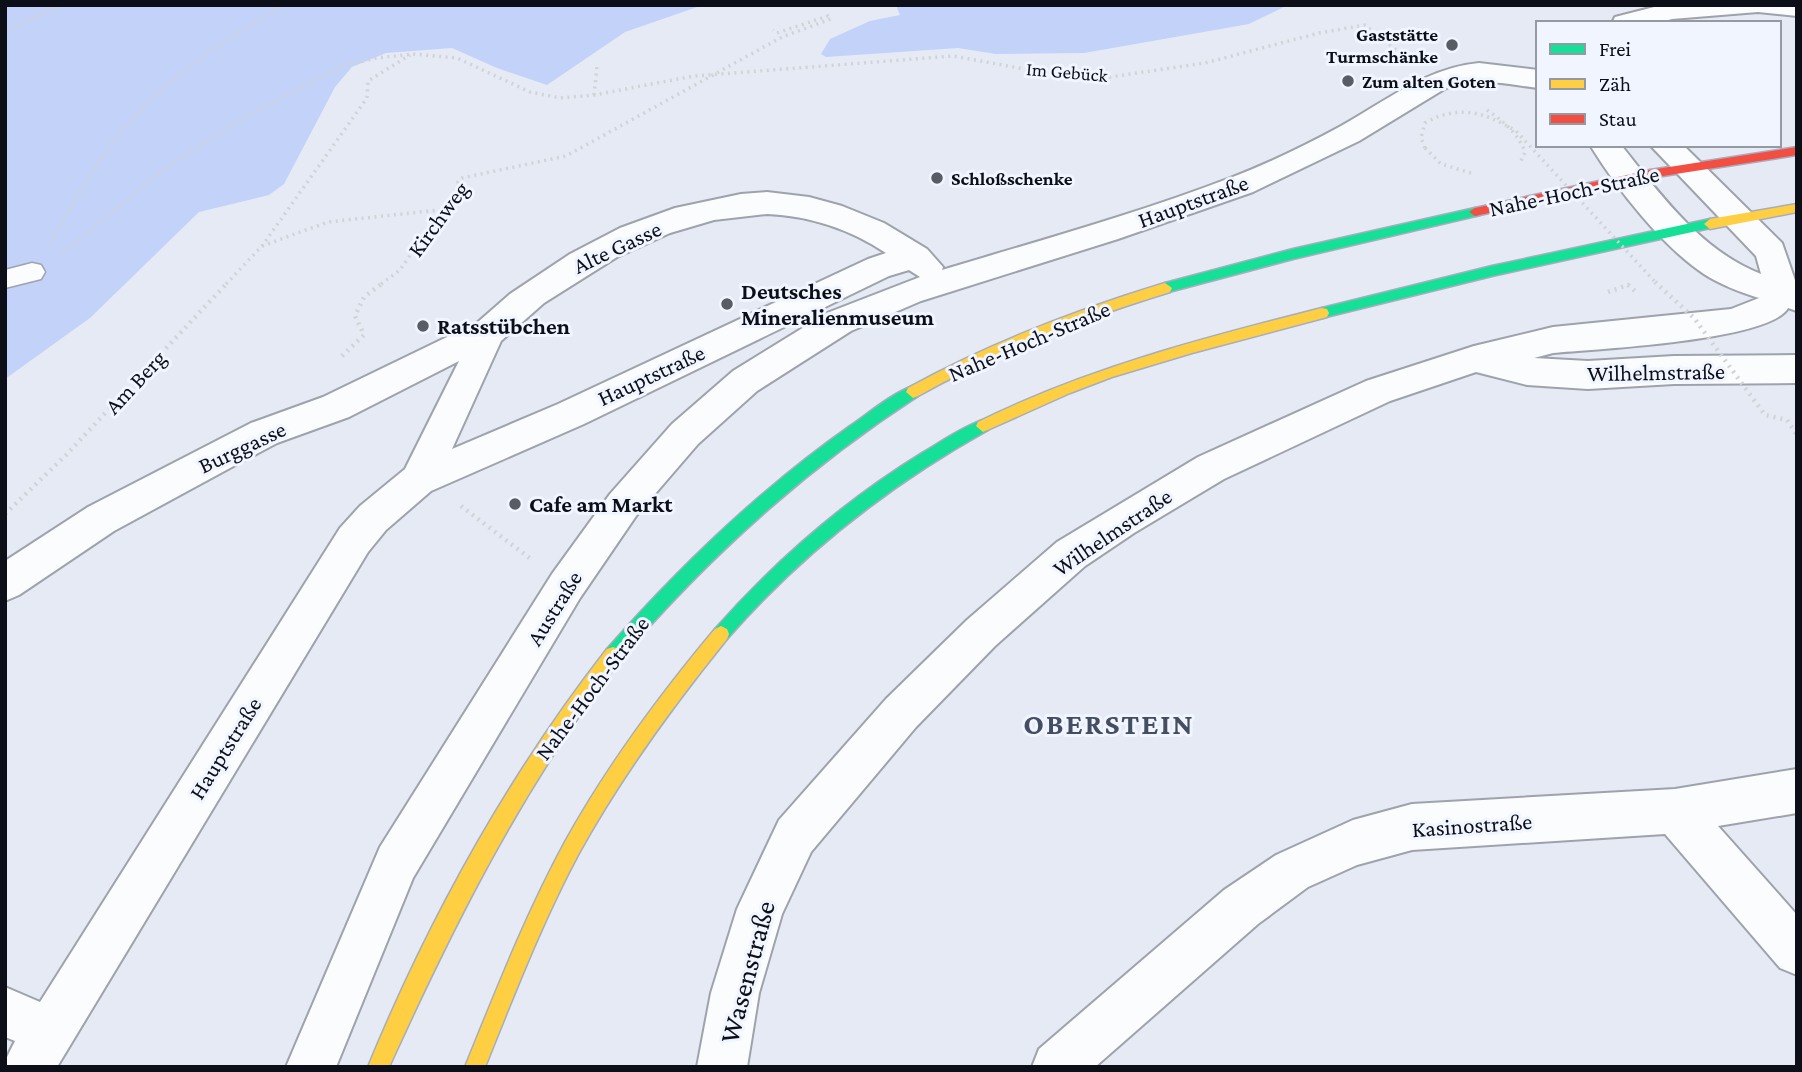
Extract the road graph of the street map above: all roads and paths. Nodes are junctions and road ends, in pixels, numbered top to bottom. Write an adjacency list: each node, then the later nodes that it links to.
1 (62, 5): 7 (path)
2 (283, 5): 28 (path)
3 (1759, 5): 4 (street); 5 (street)
4 (1797, 8)
5 (1633, 21)
6 (773, 30): 10 (path)
7 (5, 31)
8 (413, 54): 13 (path); 26 (path, Am Berg); 28 (path)
9 (597, 66): 13 (path)
10 (716, 74): 12 (path, Im Gebück); 13 (path); 23 (path, Kirchweg)
11 (1536, 79): 12 (street, Hauptstraße)
12 (1436, 82): 27 (street, Hauptstraße)
13 (594, 95)
14 (1478, 105): 18 (path)
15 (1607, 147): 21 (street)
16 (1667, 147): 19 (street)
17 (1797, 151): 19 (main road, Nahe-Hoch-Straße)
18 (1514, 167)
19 (1688, 168): 21 (main road, Nahe-Hoch-Straße); 24 (street)
20 (1478, 173): 35 (path, bridge)
21 (1631, 178): 25 (street); 47 (main road, Nahe-Hoch-Straße)
22 (1797, 208): 24 (main road)
23 (449, 209): 26 (path, Am Berg); 34 (path, Kirchweg)
24 (1739, 219): 25 (main road); 30 (street)
25 (1678, 231): 30 (street); 48 (main road)
26 (262, 246): 37 (path, Am Berg)
27 (929, 268): 31 (street, Alte Gasse); 36 (street, Hauptstraße); 39 (street, Austraße)
28 (32, 272): 29 (lane)
29 (5, 279)
30 (1787, 295): 32 (street, Wilhelmstraße)
31 (489, 331): 34 (street, Burggasse); 36 (street, Alte Gasse)
32 (1474, 359): 33 (street, Wilhelmstraße); 41 (street, Wilhelmstraße)
33 (1797, 369)
34 (336, 407): 38 (street, Burggasse)
35 (1797, 435)
36 (418, 480): 39 (path); 45 (street, Hauptstraße)
37 (5, 514)
38 (5, 583)
39 (566, 586): 46 (street, Austraße)
40 (1797, 791): 42 (street, Kasinostraße)
41 (818, 806): 49 (street, Wasenstraße)
42 (1675, 811): 43 (street); 50 (street, Kasinostraße)
43 (1797, 951)
44 (5, 1012): 45 (street)
45 (39, 1049)
46 (311, 1067)
47 (378, 1067)
48 (475, 1067)
49 (722, 1067)
50 (1057, 1067)

